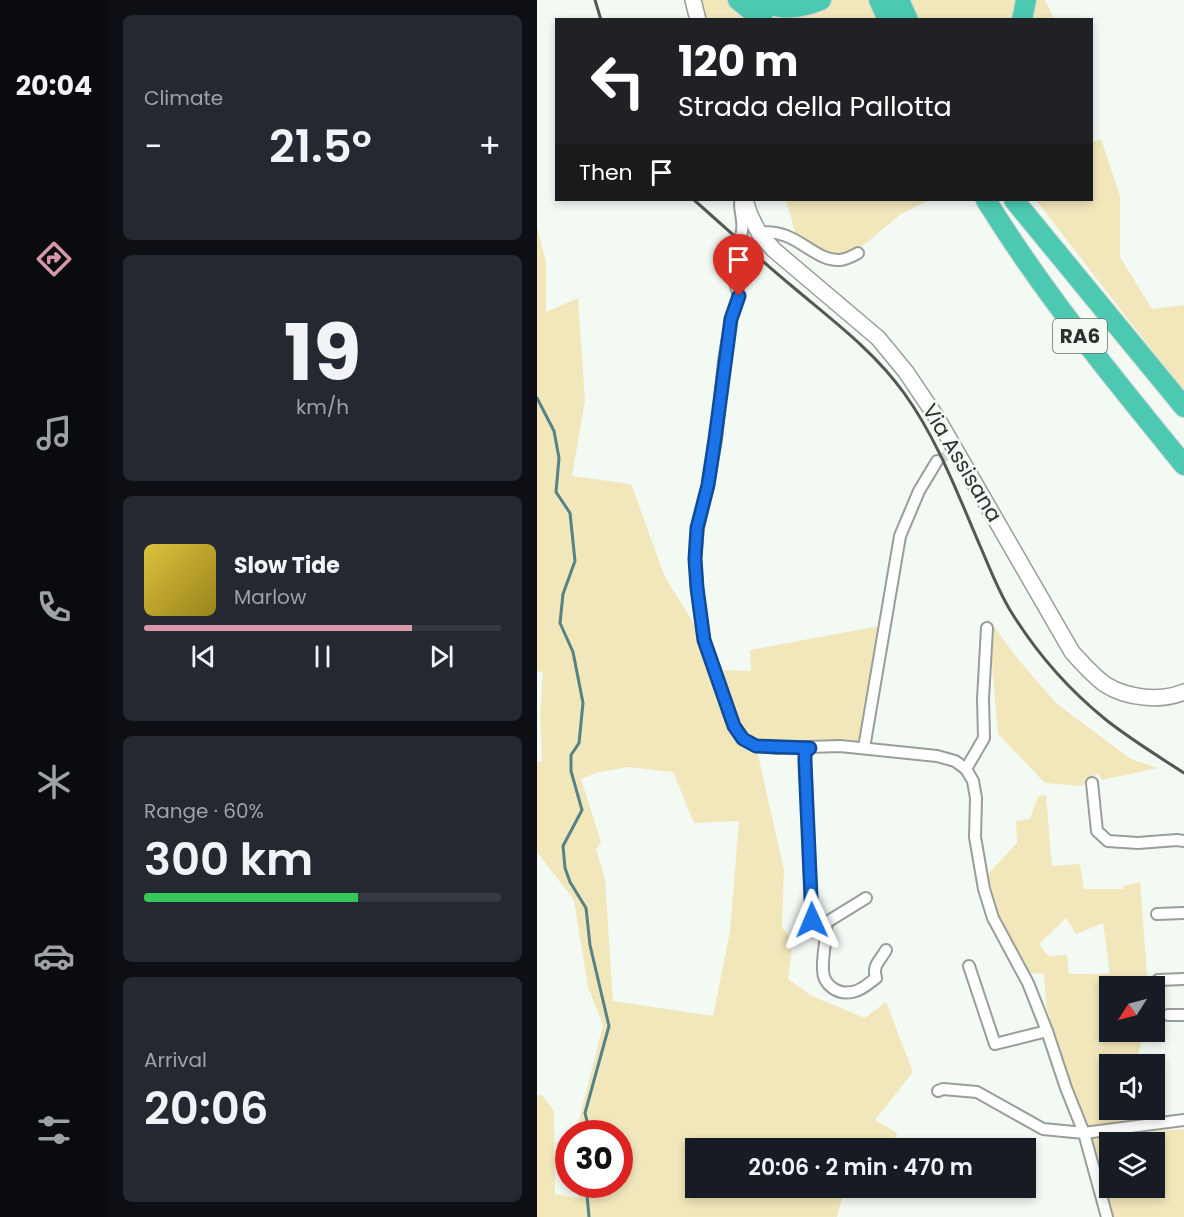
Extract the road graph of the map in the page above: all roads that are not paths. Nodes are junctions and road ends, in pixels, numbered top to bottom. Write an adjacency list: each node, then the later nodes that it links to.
1 (693, 0): 9 (main road)
2 (738, 0): 10 (highway)
3 (759, 0): 4 (highway)
4 (821, 0)
5 (879, 0): 11 (highway)
6 (892, 0): 12 (highway)
7 (899, 0): 13 (highway)
8 (1026, 0): 14 (highway)
9 (698, 18)
10 (760, 18)
11 (887, 18)
12 (899, 18)
13 (907, 18)
14 (1022, 18)
15 (743, 201): 30 (street)
16 (744, 201): 21 (main road, Via Assisana)
17 (980, 201): 22 (highway)
18 (987, 201): 22 (highway, RA6)
19 (1015, 201): 24 (highway, RA6)
20 (1024, 201): 24 (highway)
21 (759, 233): 23 (street); 26 (main road, Via Assisana)
22 (1013, 243): 27 (highway, RA6)
23 (858, 253)
24 (1119, 327): 25 (highway, RA6)
25 (1184, 407)
26 (947, 456): 29 (main road, Via Assisana); 31 (street)
27 (1184, 465)
28 (987, 628): 32 (street)
29 (1184, 692)
30 (810, 748): 31 (street); 38 (street)
31 (864, 748): 32 (street)
32 (966, 769): 45 (street)
33 (1092, 783): 34 (street)
34 (1184, 841)
35 (866, 897): 38 (street)
36 (1184, 913): 37 (street)
37 (1157, 914)
38 (826, 923): 39 (street)
39 (886, 950)
40 (969, 966): 45 (street)
41 (1184, 979): 42 (street)
42 (1165, 980)
43 (1168, 1015): 44 (street)
44 (1184, 1015)
45 (1047, 1031): 48 (street)
46 (938, 1091): 48 (street)
47 (1184, 1120): 48 (street)
48 (1084, 1133): 49 (street)
49 (1107, 1217)

